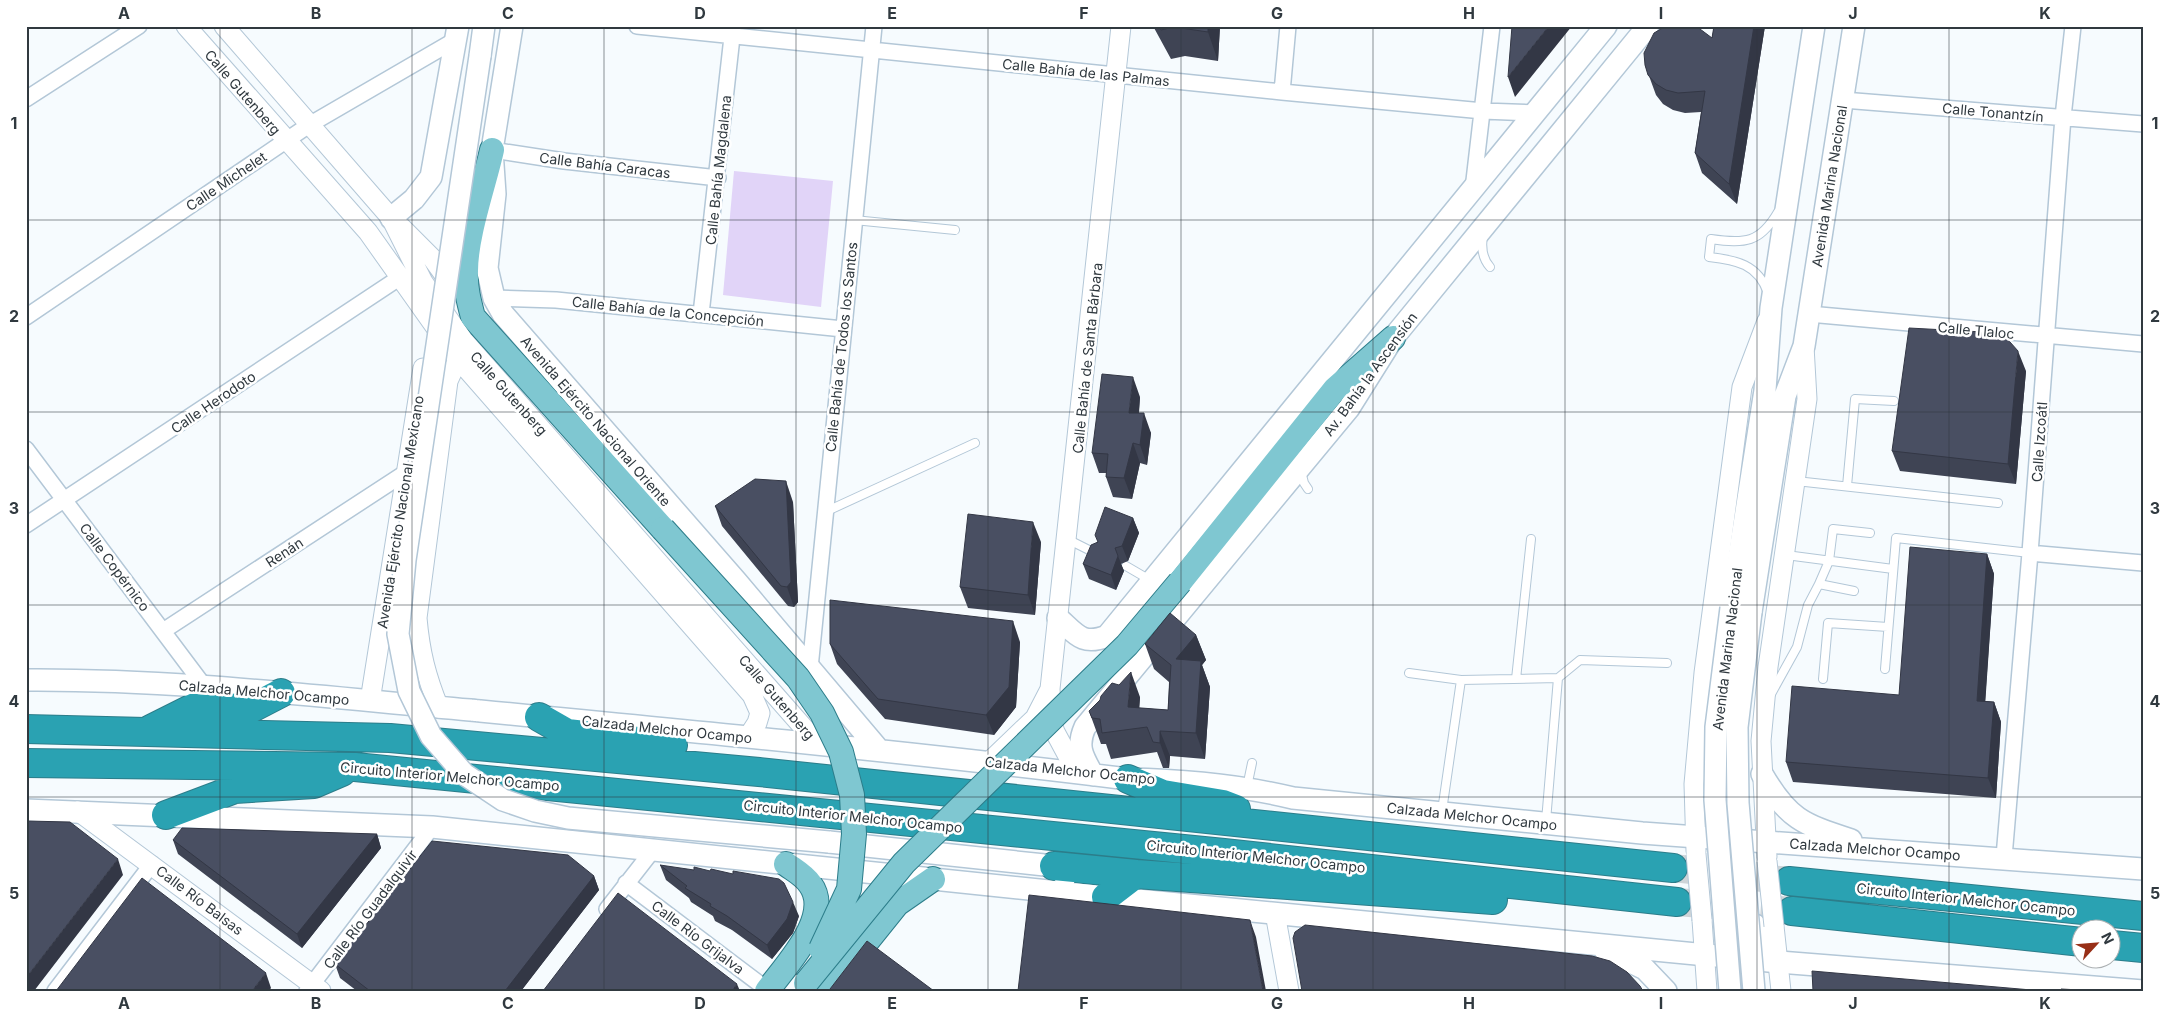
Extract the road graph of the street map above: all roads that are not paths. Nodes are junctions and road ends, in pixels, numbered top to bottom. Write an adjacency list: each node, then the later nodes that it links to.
1 (139, 26): 21 (street)
2 (186, 26): 28 (street, Calle Gutenberg)
3 (224, 26): 27 (street, Calle Gutenberg)
4 (484, 26): 128 (main road, bridge)
5 (512, 26): 29 (main road, Avenida Ejército Nacional Oriente)
6 (637, 26): 16 (street, Calle Bahía de las Palmas)
7 (874, 26): 18 (street, Calle Bahía de Todos los Santos)
8 (1121, 26): 19 (street, Calle Bahía de Santa Bárbara)
9 (1288, 26): 20 (street)
10 (1492, 26): 23 (street)
11 (1606, 26): 24 (main road)
12 (1648, 26): 35 (main road, Av. Bahía la Ascensión)
13 (1814, 26): 32 (main road, Avenida Marina Nacional)
14 (1854, 26): 22 (main road, Avenida Marina Nacional)
15 (2073, 26): 25 (street, Calle Izcoátl)
16 (733, 31): 18 (street, Calle Bahía de las Palmas); 30 (street, Calle Bahía Magdalena)
17 (458, 32): 27 (street, Calle Michelet); 33 (main road)
18 (872, 50): 19 (street, Calle Bahía de las Palmas); 34 (street, Calle Bahía de Todos los Santos)
19 (1117, 74): 20 (street, Calle Bahía de las Palmas); 65 (street, Calle Bahía de Santa Bárbara)
20 (1282, 92): 23 (street, Calle Bahía de las Palmas)
21 (26, 99)
22 (1843, 100): 25 (street, Calle Tonantzín); 42 (main road, Avenida Marina Nacional)
23 (1483, 111): 24 (street, Calle Bahía de las Palmas); 31 (street)
24 (1536, 113): 31 (main road)
25 (2063, 117): 26 (street, Calle Tonantzín); 47 (street, Calle Izcoátl)
26 (2143, 124)
27 (309, 125): 28 (street, Calle Michelet); 33 (street, Calle Gutenberg)
28 (286, 140): 38 (street, Calle Gutenberg); 43 (street, Calle Michelet)
29 (492, 150): 30 (street, Calle Bahía Caracas); 39 (main road, Avenida Ejército Nacional Oriente); 44 (main road)
30 (718, 178): 41 (street, Calle Bahía Magdalena)
31 (1473, 190): 75 (main road)
32 (1788, 195): 40 (main road, Avenida Marina Nacional); 40 (lane)
33 (391, 218): 44 (street); 79 (street, Calle Gutenberg)
34 (854, 220): 36 (lane); 46 (street, Calle Bahía de Todos los Santos)
35 (1490, 220): 37 (lane); 48 (main road, Av. Bahía la Ascensión)
36 (955, 230)
37 (1490, 267)
38 (399, 278): 45 (street, Calle Gutenberg); 60 (street, Calle Herodoto)
39 (494, 298): 41 (street, Calle Bahía de la Concepción); 74 (main road, Avenida Ejército Nacional Oriente)
40 (1771, 308): 78 (main road, Avenida Marina Nacional); 120 (street, Avenida Marina Nacional)
41 (702, 314): 46 (street, Calle Bahía de la Concepción)
42 (1809, 314): 47 (street, Calle Tlaloc); 50 (main road, Avenida Marina Nacional)
43 (26, 317)
44 (473, 317): 149 (main road, bridge)
45 (431, 322): 51 (street, Calle Gutenberg); 56 (street, Avenida Ejército Nacional Mexicano)
46 (843, 329): 62 (street, Calle Bahía de Todos los Santos)
47 (2047, 337): 49 (street, Calle Tlaloc); 67 (street, Calle Izcoátl)
48 (1393, 338): 55 (main road, Av. Bahía la Ascensión); 149 (main road, bridge)
49 (2143, 344)
50 (1804, 346): 57 (street, Avenida Marina Nacional); 78 (main road, Avenida Marina Nacional)
51 (458, 359): 79 (street, Calle Gutenberg); 96 (street)
52 (1894, 401): 58 (lane)
53 (975, 443): 62 (lane)
54 (26, 448): 60 (street, Calle Copérnico)
55 (1303, 463): 59 (lane); 109 (main road, Av. Bahía la Ascensión)
56 (405, 472): 82 (street, Renán); 95 (street, Avenida Ejército Nacional Mexicano)
57 (1796, 482): 58 (lane); 69 (street, Avenida Marina Nacional)
58 (1846, 486): 61 (lane)
59 (1308, 489)
60 (66, 500): 63 (street, Calle Herodoto); 82 (street, Calle Copérnico)
61 (1998, 503)
62 (825, 512): 84 (street, Calle Bahía de Todos los Santos)
63 (26, 525)
64 (1870, 533): 70 (lane)
65 (1067, 540): 68 (lane); 80 (street, Calle Bahía de Santa Bárbara)
66 (1531, 540): 88 (lane)
67 (2030, 553): 71 (street); 73 (lane); 124 (street, Calle Izcoátl)
68 (1098, 555)
69 (1785, 555): 70 (lane); 97 (street, Avenida Marina Nacional)
70 (1828, 561): 73 (lane); 76 (lane)
71 (2143, 563)
72 (1126, 566): 75 (lane)
73 (1893, 569): 81 (lane)
74 (736, 581): 79 (street); 84 (main road, Avenida Ejército Nacional Oriente)
75 (1153, 582): 80 (main road)
76 (1819, 584): 77 (lane); 97 (lane)
77 (1854, 591)
78 (1741, 610): 157 (main road, Avenida Marina Nacional, bridge); 158 (main road, Avenida Marina Nacional, bridge)
79 (696, 618): 101 (street, Calle Gutenberg); 102 (street, Calle Gutenberg)
80 (1058, 618): 93 (street, Calle Bahía de Santa Bárbara)
81 (1888, 627): 85 (lane); 89 (lane)
82 (163, 631): 92 (street, Calle Copérnico)
83 (1667, 663): 87 (lane)
84 (810, 668): 103 (main road, Avenida Ejército Nacional Oriente)
85 (1885, 669)
86 (1409, 674): 91 (lane)
87 (1558, 678): 88 (lane); 117 (lane)
88 (1516, 679): 91 (lane)
89 (1823, 679)
90 (26, 680): 92 (main road, Calzada Melchor Ocampo)
91 (1461, 680): 115 (lane)
92 (204, 686): 94 (main road, Calzada Melchor Ocampo)
93 (1050, 689): 104 (street); 109 (street)
94 (281, 693): 95 (main road, Calzada Melchor Ocampo); 100 (highway)
95 (370, 701): 96 (main road, Calzada Melchor Ocampo)
96 (440, 708): 98 (main road, Calzada Melchor Ocampo)
97 (1763, 710): 110 (street, Avenida Marina Nacional)
98 (539, 717): 101 (main road, Calzada Melchor Ocampo); 108 (highway)
99 (26, 729): 100 (highway)
100 (148, 731): 108 (highway)
101 (748, 737): 102 (main road, Calzada Melchor Ocampo)
102 (818, 744): 103 (main road, Calzada Melchor Ocampo)
103 (879, 750): 104 (main road, Calzada Melchor Ocampo)
104 (988, 762): 109 (main road, Calzada Melchor Ocampo)
105 (26, 763): 107 (highway, Circuito Interior Melchor Ocampo)
106 (1252, 763): 112 (lane)
107 (355, 766): 116 (highway); 133 (highway, Circuito Interior Melchor Ocampo)
108 (759, 772): 119 (highway)
109 (1085, 774): 111 (main road, Calzada Melchor Ocampo)
110 (1762, 774): 121 (main road); 123 (street, Avenida Marina Nacional)
111 (1128, 779): 112 (main road, Calzada Melchor Ocampo); 119 (highway)
112 (1247, 787): 115 (main road, Calzada Melchor Ocampo)
113 (26, 810): 114 (main road)
114 (78, 812): 116 (main road); 126 (street, Calle Río Balsas)
115 (1441, 813): 117 (main road, Calzada Melchor Ocampo)
116 (166, 815): 118 (main road)
117 (1545, 823): 120 (main road, Calzada Melchor Ocampo)
118 (432, 827): 122 (main road); 150 (street, Calle Río Guadalquivir)
119 (1281, 828): 125 (highway)
120 (1700, 848): 123 (main road, Calzada Melchor Ocampo); 141 (main road, bridge); 147 (street, Avenida Marina Nacional, bridge)
121 (1879, 849): 123 (main road, Calzada Melchor Ocampo); 124 (main road, Calzada Melchor Ocampo)
122 (653, 850): 127 (main road); 135 (street)
123 (1767, 851): 141 (street, Avenida Marina Nacional, bridge)
124 (2004, 857): 130 (main road, Calzada Melchor Ocampo)
125 (1591, 861): 129 (highway); 133 (highway)
126 (152, 864): 150 (street, Calle Río Balsas); 152 (street)
127 (786, 864): 132 (main road); 151 (main road)
128 (1054, 866): 131 (highway); 137 (main road)
129 (1673, 868)
130 (2143, 869)
131 (1136, 874): 136 (highway); 137 (highway)
132 (933, 879): 137 (main road); 149 (main road)
133 (1478, 881): 136 (highway, Circuito Interior Melchor Ocampo)
134 (1789, 881): 140 (highway, Circuito Interior Melchor Ocampo)
135 (626, 884): 142 (street); 151 (street, Calle Río Grijalva)
136 (1587, 892): 138 (highway, Circuito Interior Melchor Ocampo)
137 (1098, 896): 139 (main road)
138 (1677, 902)
139 (1275, 913): 144 (main road); 153 (street)
140 (2143, 916)
141 (1773, 921): 143 (highway); 148 (main road)
142 (597, 922)
143 (2072, 941)
144 (1592, 944): 147 (main road); 154 (main road)
145 (2122, 946): 146 (highway)
146 (2143, 948)
147 (1705, 954): 148 (main road); 155 (street, Avenida Marina Nacional)
148 (1779, 962): 160 (street); 161 (main road)
149 (811, 988)
150 (313, 989)
151 (768, 990)
152 (55, 991)
153 (1288, 991)
154 (1666, 991)
155 (1707, 991)
156 (1726, 991): 159 (street)
157 (1730, 991)
158 (1754, 991)
159 (1766, 991)
160 (1782, 991)
161 (2143, 991)

